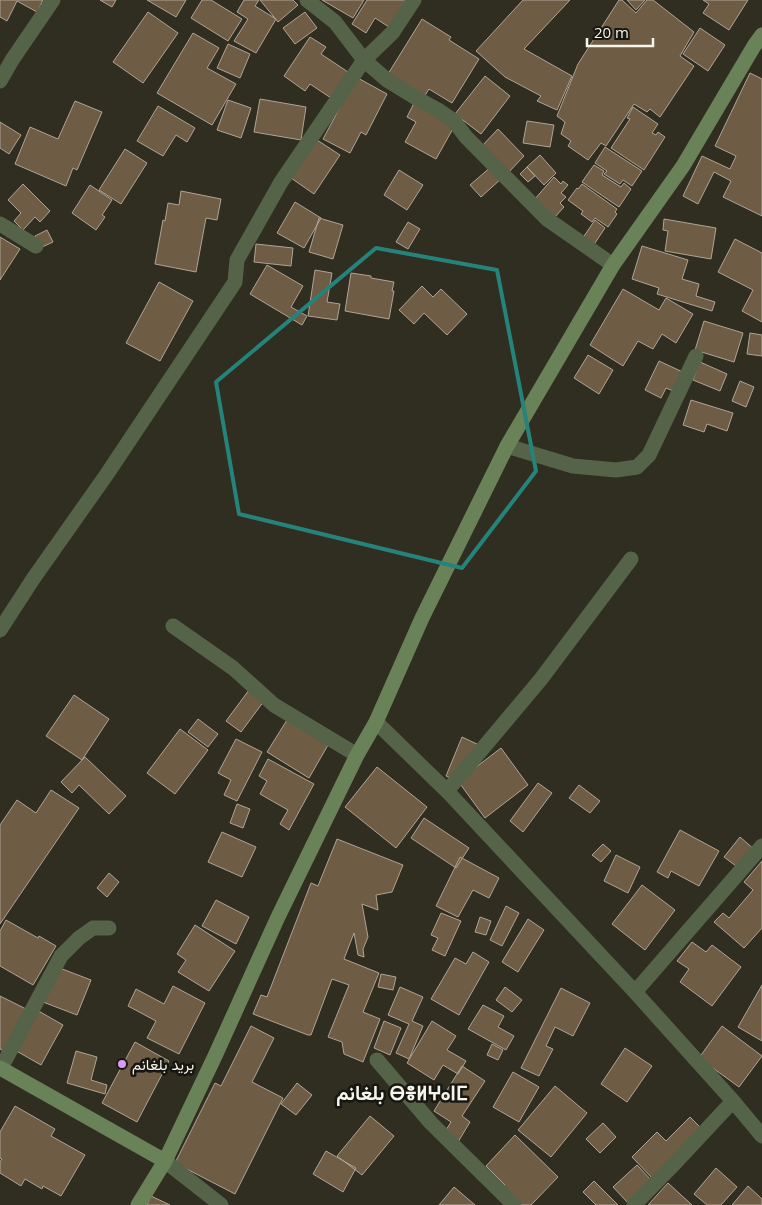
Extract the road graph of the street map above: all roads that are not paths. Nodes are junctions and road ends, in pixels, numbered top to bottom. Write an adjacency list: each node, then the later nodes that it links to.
1 (53, 0): 6 (street)
2 (308, 0): 5 (street)
3 (414, 0): 5 (street)
4 (762, 35): 9 (main road)
5 (364, 60): 9 (street); 14 (street)
6 (0, 81)
7 (0, 224): 8 (street)
8 (36, 246)
9 (613, 265): 11 (main road)
10 (696, 356): 11 (street)
11 (508, 446): 15 (main road)
12 (631, 559): 17 (street)
13 (173, 626): 16 (street)
14 (0, 630)
15 (376, 722): 16 (main road); 17 (street)
16 (357, 755): 25 (main road)
17 (448, 791): 20 (street)
18 (762, 846): 20 (street)
19 (109, 928): 22 (street)
20 (635, 992): 23 (street)
21 (377, 1060): 28 (street)
22 (1, 1068): 25 (main road)
23 (733, 1101): 24 (street); 29 (street)
24 (762, 1136)
25 (165, 1161): 26 (main road); 27 (street)
26 (138, 1205)
27 (221, 1205)
28 (514, 1205)
29 (634, 1205)

